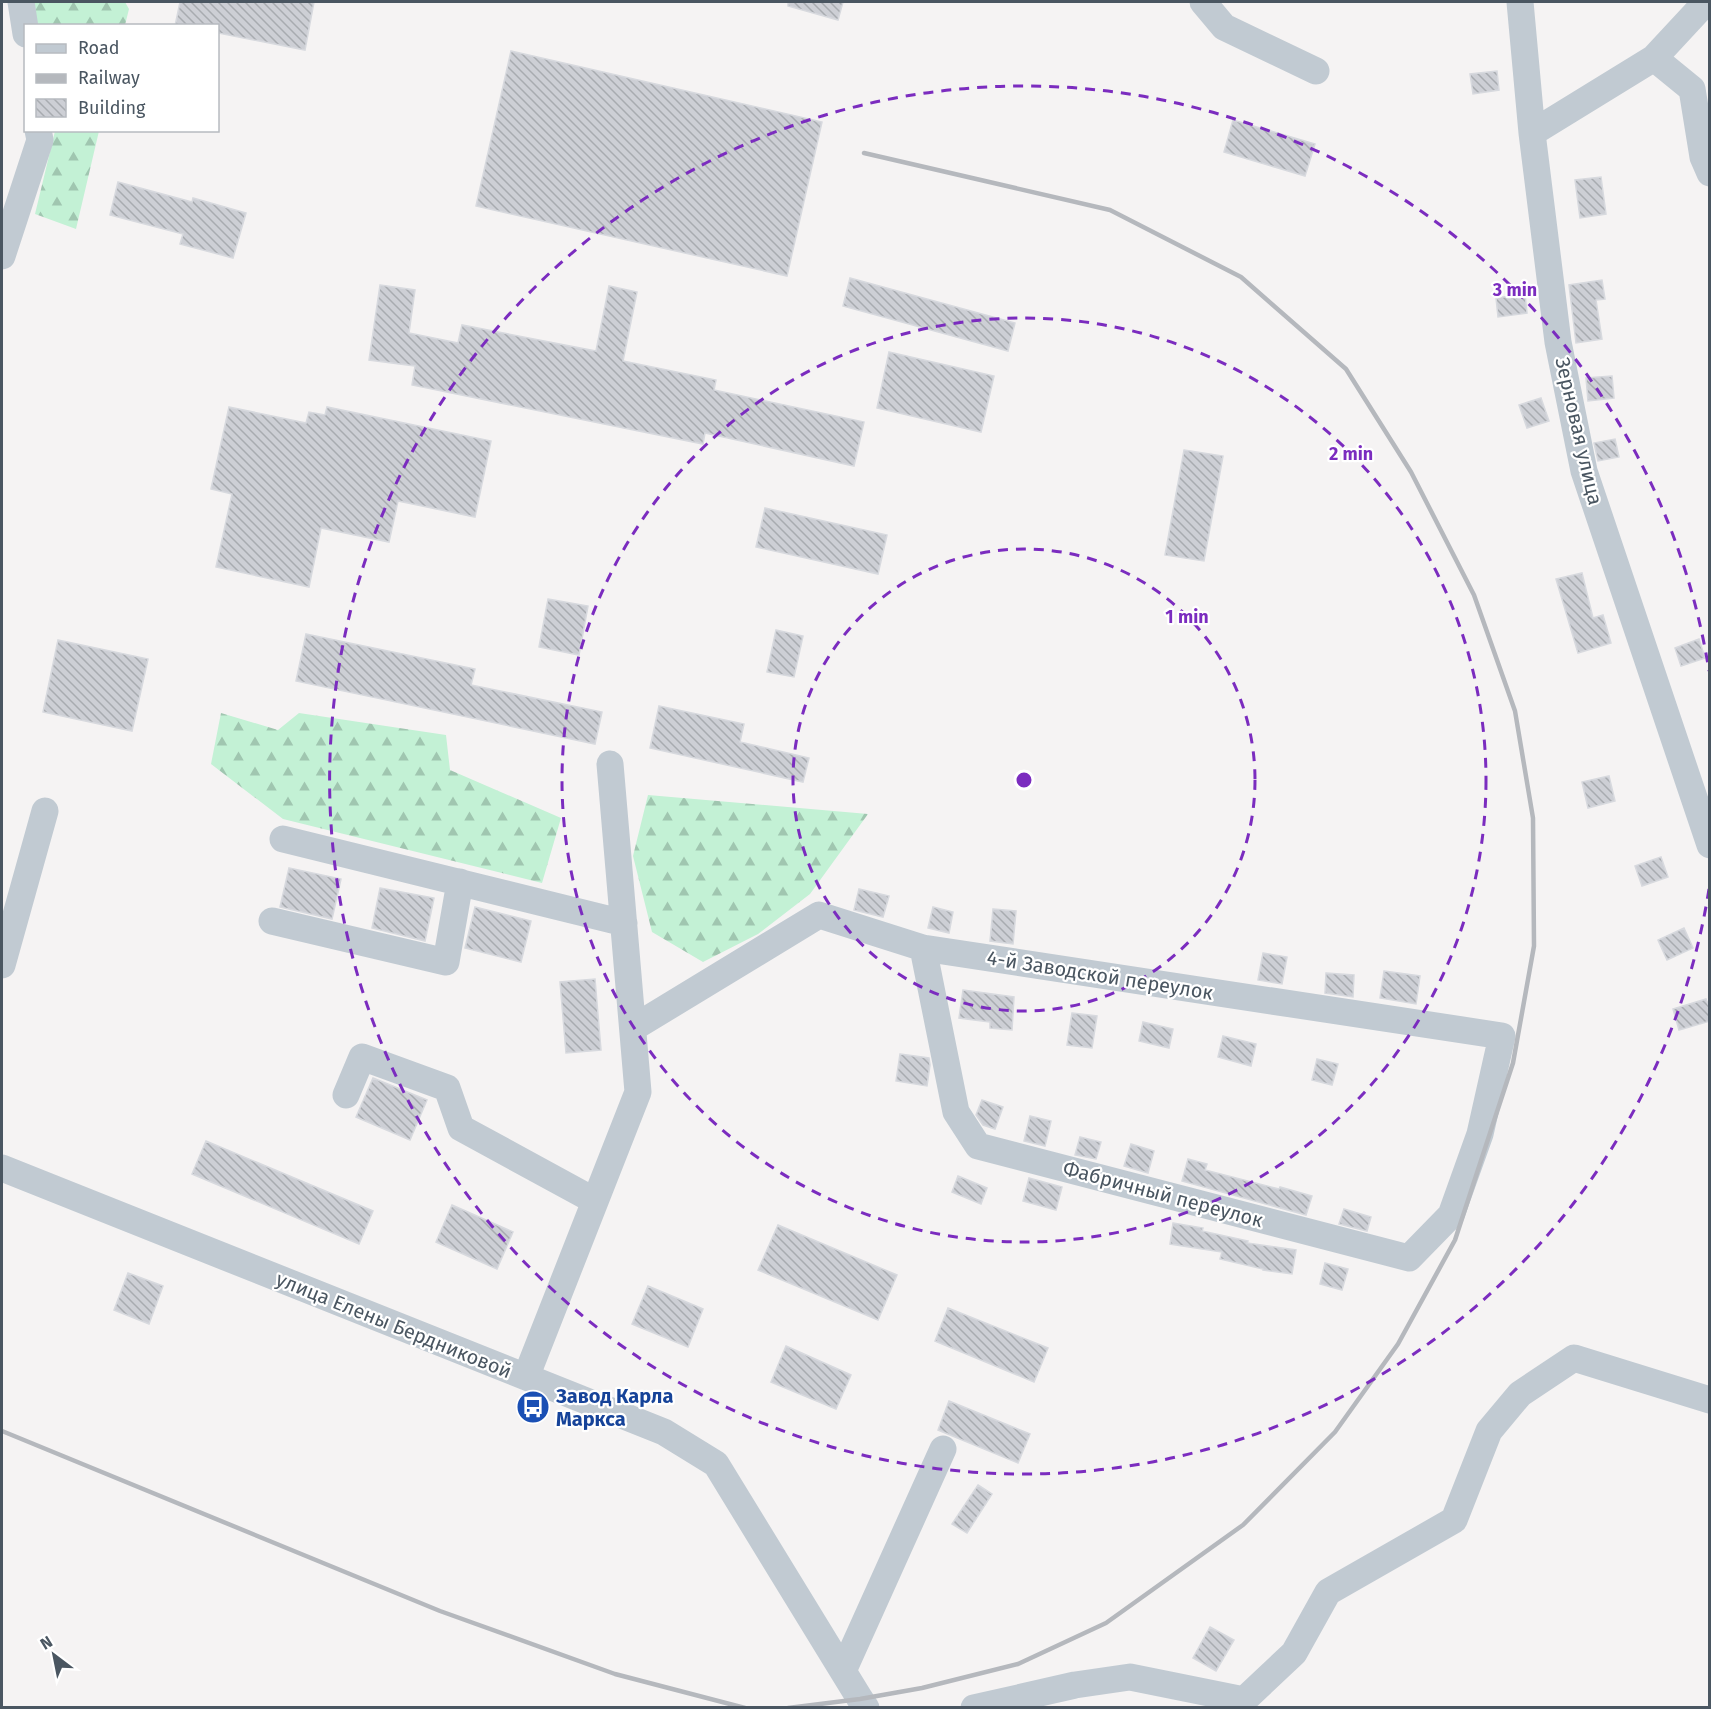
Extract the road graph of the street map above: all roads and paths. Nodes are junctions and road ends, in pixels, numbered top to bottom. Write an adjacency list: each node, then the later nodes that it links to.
1 (21, 2): 5 (street)
2 (1203, 2): 7 (street)
3 (1520, 2): 10 (street, Зерновая улица)
4 (1706, 2): 6 (street)
5 (24, 24)
6 (1654, 58): 8 (street); 10 (street)
7 (1316, 71)
8 (1701, 92): 11 (street)
9 (38, 132): 12 (street)
10 (1532, 133): 16 (street, Зерновая улица)
11 (1710, 173)
12 (2, 256)
13 (609, 764): 19 (street)
14 (45, 811): 21 (street)
15 (283, 838): 17 (street)
16 (1710, 845)
17 (460, 882): 18 (street); 19 (street)
18 (272, 921)
19 (624, 922): 22 (street)
20 (923, 948): 22 (street, 4-й Заводской переулок); 24 (street, 4-й Заводской переулок); 24 (street, Фабричный переулок)
21 (2, 965)
22 (633, 1028): 26 (street)
23 (346, 1095): 26 (street)
24 (1480, 1134)
25 (2, 1168): 27 (street, улица Елены Бердниковой)
26 (595, 1202): 27 (street)
27 (526, 1377): 30 (street, улица Елены Бердниковой)
28 (1710, 1400): 32 (street)
29 (943, 1449): 30 (street)
30 (843, 1671): 31 (street, улица Елены Бердниковой)
31 (867, 1707)
32 (974, 1707)

